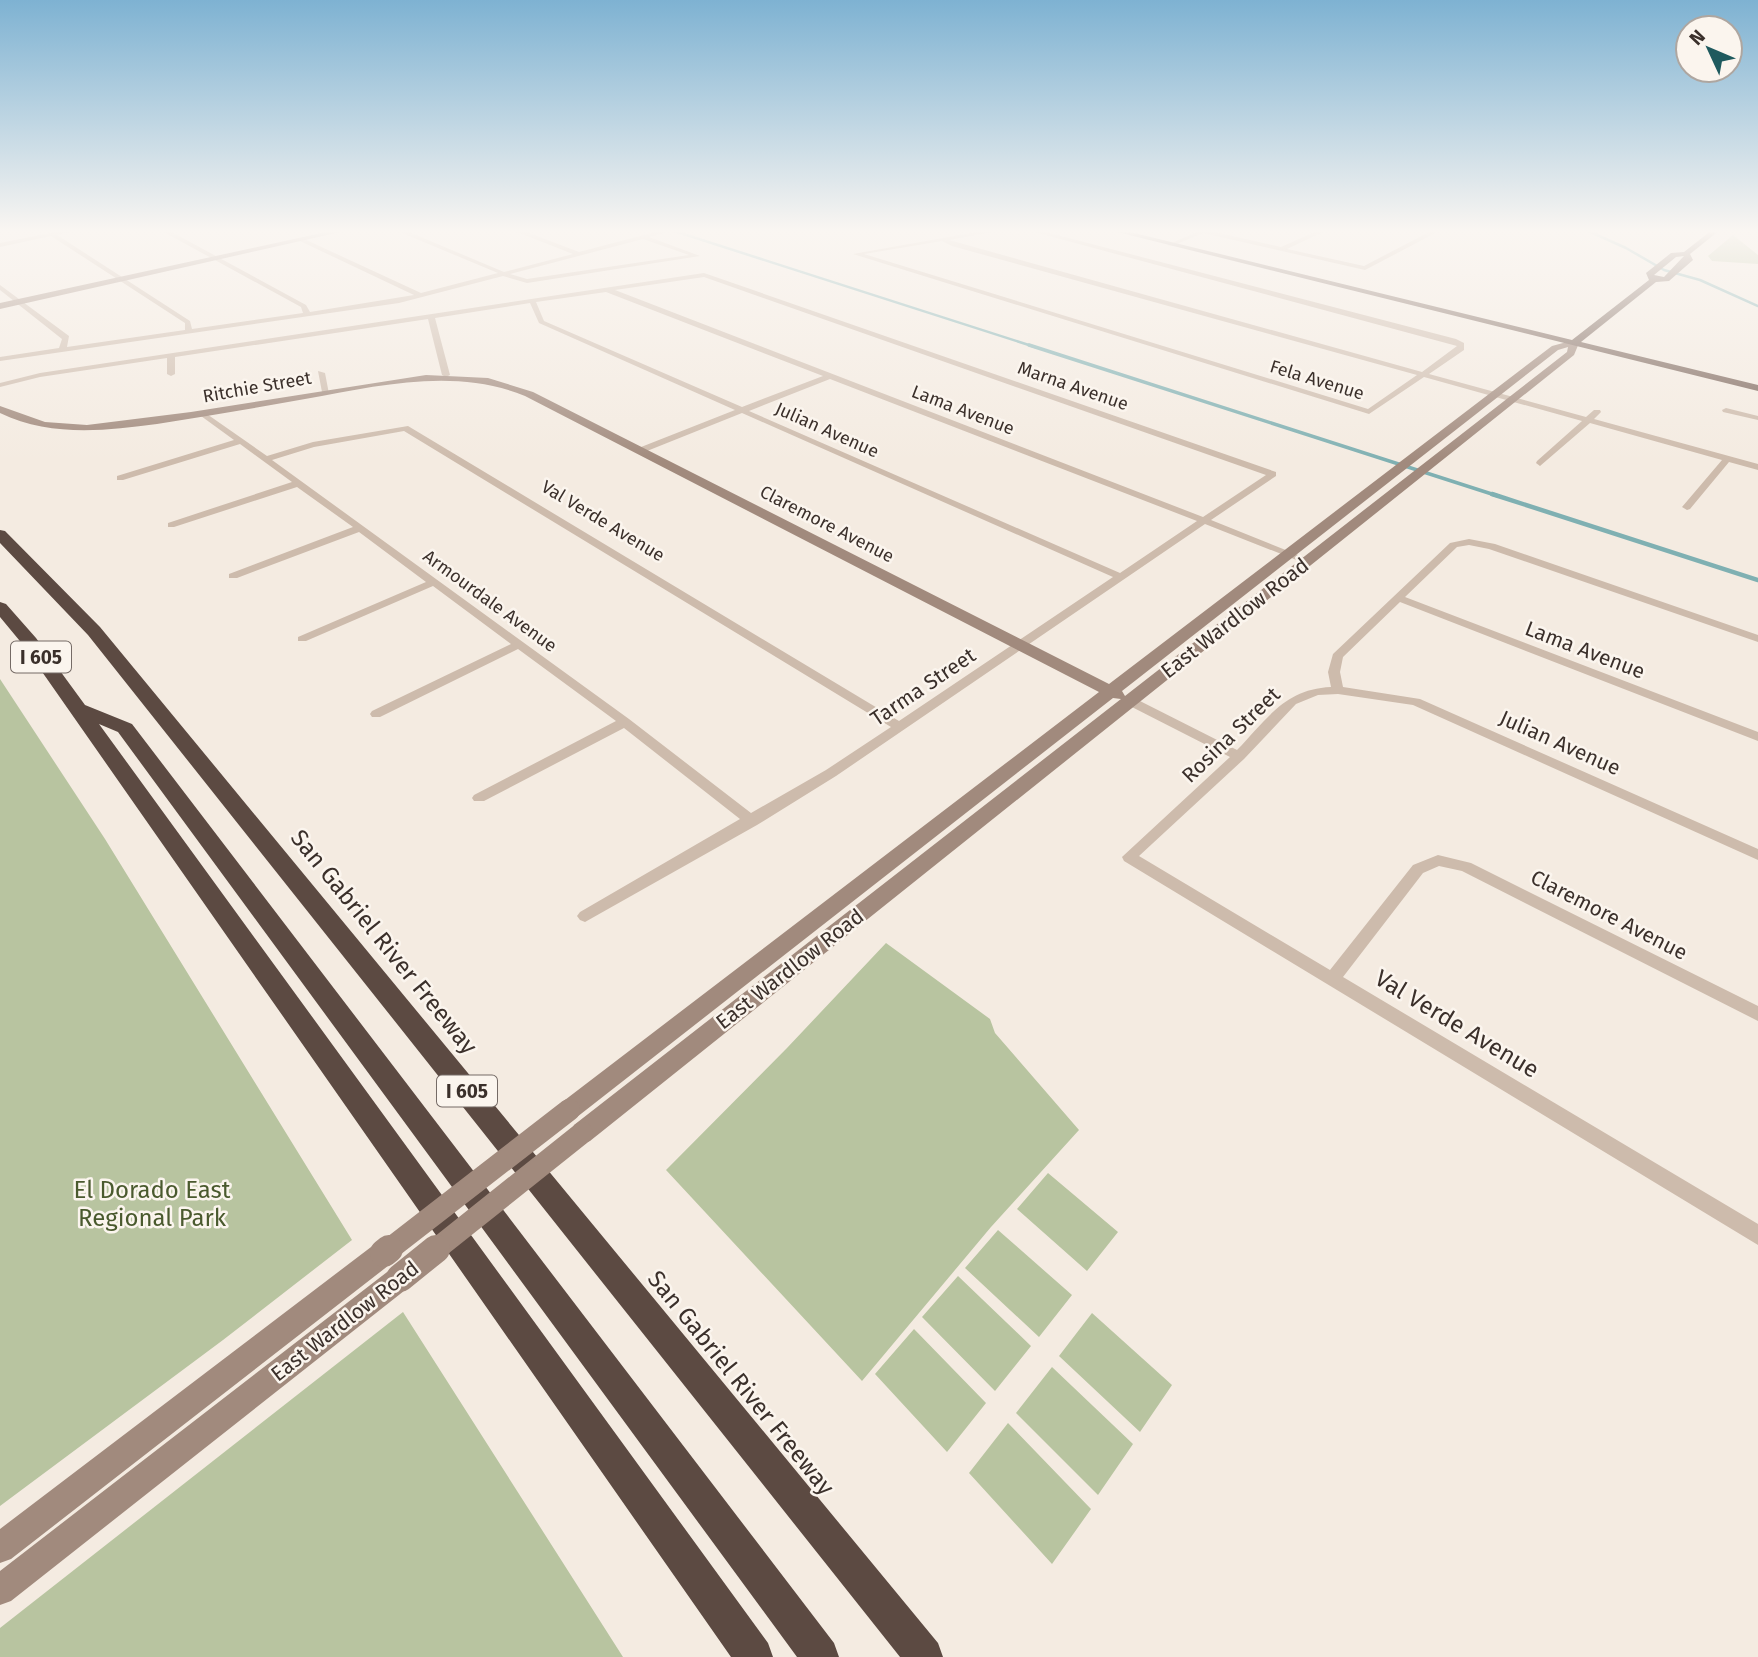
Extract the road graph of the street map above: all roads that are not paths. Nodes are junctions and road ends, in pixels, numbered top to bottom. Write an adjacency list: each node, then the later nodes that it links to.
1 (26, 307): 18 (street)
2 (165, 307): 16 (street)
3 (304, 307): 14 (street)
4 (349, 307): 14 (street)
5 (489, 307): 15 (street)
6 (535, 307): 33 (street, Julian Avenue)
7 (653, 307): 25 (street, Lama Avenue)
8 (796, 307): 45 (street, Marna Avenue)
9 (1029, 307): 24 (street, Fela Avenue)
10 (1177, 307): 24 (street)
11 (1320, 307): 24 (street)
12 (1426, 307): 17 (main road)
13 (1618, 307): 17 (main road, East Wardlow Road)
14 (307, 314): 16 (street)
15 (431, 316): 19 (street); 23 (street)
16 (189, 331): 18 (street)
17 (1573, 343): 27 (main road); 29 (main road, East Wardlow Road); 30 (main road, East Wardlow Road)
18 (62, 350): 20 (street)
19 (171, 355): 22 (street); 26 (street)
20 (0, 359)
21 (320, 373): 28 (street)
22 (171, 374)
23 (446, 375): 28 (main road, Ritchie Street); 39 (main road, Claremore Avenue)
24 (1422, 376): 29 (street)
25 (827, 377): 33 (street); 49 (street, Lama Avenue)
26 (0, 385)
27 (1758, 388)
28 (326, 392): 35 (main road, Ritchie Street)
29 (1493, 396): 30 (street); 53 (main road, East Wardlow Road)
30 (1511, 401): 37 (street); 54 (main road, East Wardlow Road)
31 (0, 409): 35 (main road, Ritchie Street)
32 (1726, 410): 36 (street)
33 (741, 411): 39 (street); 56 (street, Julian Avenue)
34 (1597, 412): 37 (street)
35 (204, 414): 38 (street, Armourdale Avenue)
36 (1758, 418)
37 (1586, 422): 41 (street); 42 (street)
38 (241, 441): 40 (street, Armourdale Avenue); 46 (street)
39 (639, 451): 62 (main road, Claremore Avenue)
40 (266, 459): 47 (street, Armourdale Avenue); 70 (street, Val Verde Avenue)
41 (1725, 461): 43 (street); 44 (street); 48 (street)
42 (1541, 463)
43 (1758, 467)
44 (1758, 473)
45 (1273, 474): 49 (street, Tarma Street)
46 (120, 478)
47 (299, 483): 50 (street); 51 (street, Armourdale Avenue)
48 (1686, 507)
49 (1202, 521): 53 (street, Lama Avenue); 56 (street, Tarma Street)
50 (171, 525)
51 (360, 528): 55 (street); 57 (street, Armourdale Avenue)
52 (0, 534): 85 (highway, San Gabriel River Freeway / I 605)
53 (1287, 553): 54 (street, Lama Avenue); 65 (main road, East Wardlow Road)
54 (1308, 561): 66 (main road, East Wardlow Road)
55 (233, 576)
56 (1121, 578): 62 (street, Tarma Street)
57 (434, 582): 60 (street); 63 (street, Armourdale Avenue)
58 (1398, 598): 61 (street); 64 (street); 71 (street, Lama Avenue)
59 (0, 607): 67 (highway, I 605)
60 (302, 639)
61 (1758, 639)
62 (1020, 644): 65 (main road, Claremore Avenue); 70 (street, Tarma Street)
63 (519, 645): 68 (street); 69 (street, Armourdale Avenue)
64 (1338, 690): 72 (street, Rosina Street); 75 (street, Julian Avenue)
65 (1109, 691): 66 (main road, Claremore Avenue); 81 (main road, East Wardlow Road, bridge)
66 (1130, 701): 72 (street, Claremore Avenue); 82 (main road, East Wardlow Road, bridge)
67 (77, 709): 83 (highway, I 605); 84 (highway, I 605)
68 (376, 714)
69 (625, 722): 73 (street); 74 (street, Armourdale Avenue)
70 (899, 726): 74 (street, Tarma Street)
71 (1758, 737)
72 (1239, 756): 76 (street, Rosina Street)
73 (479, 798)
74 (752, 821): 77 (street, Tarma Street)
75 (1758, 855)
76 (1129, 858): 78 (street, Val Verde Avenue)
77 (585, 916)
78 (1333, 978): 79 (street, Claremore Avenue); 80 (street, Val Verde Avenue)
79 (1758, 1014)
80 (1758, 1235)
81 (0, 1548)
82 (0, 1590)
83 (754, 1657)
84 (820, 1657)
85 (925, 1657)

